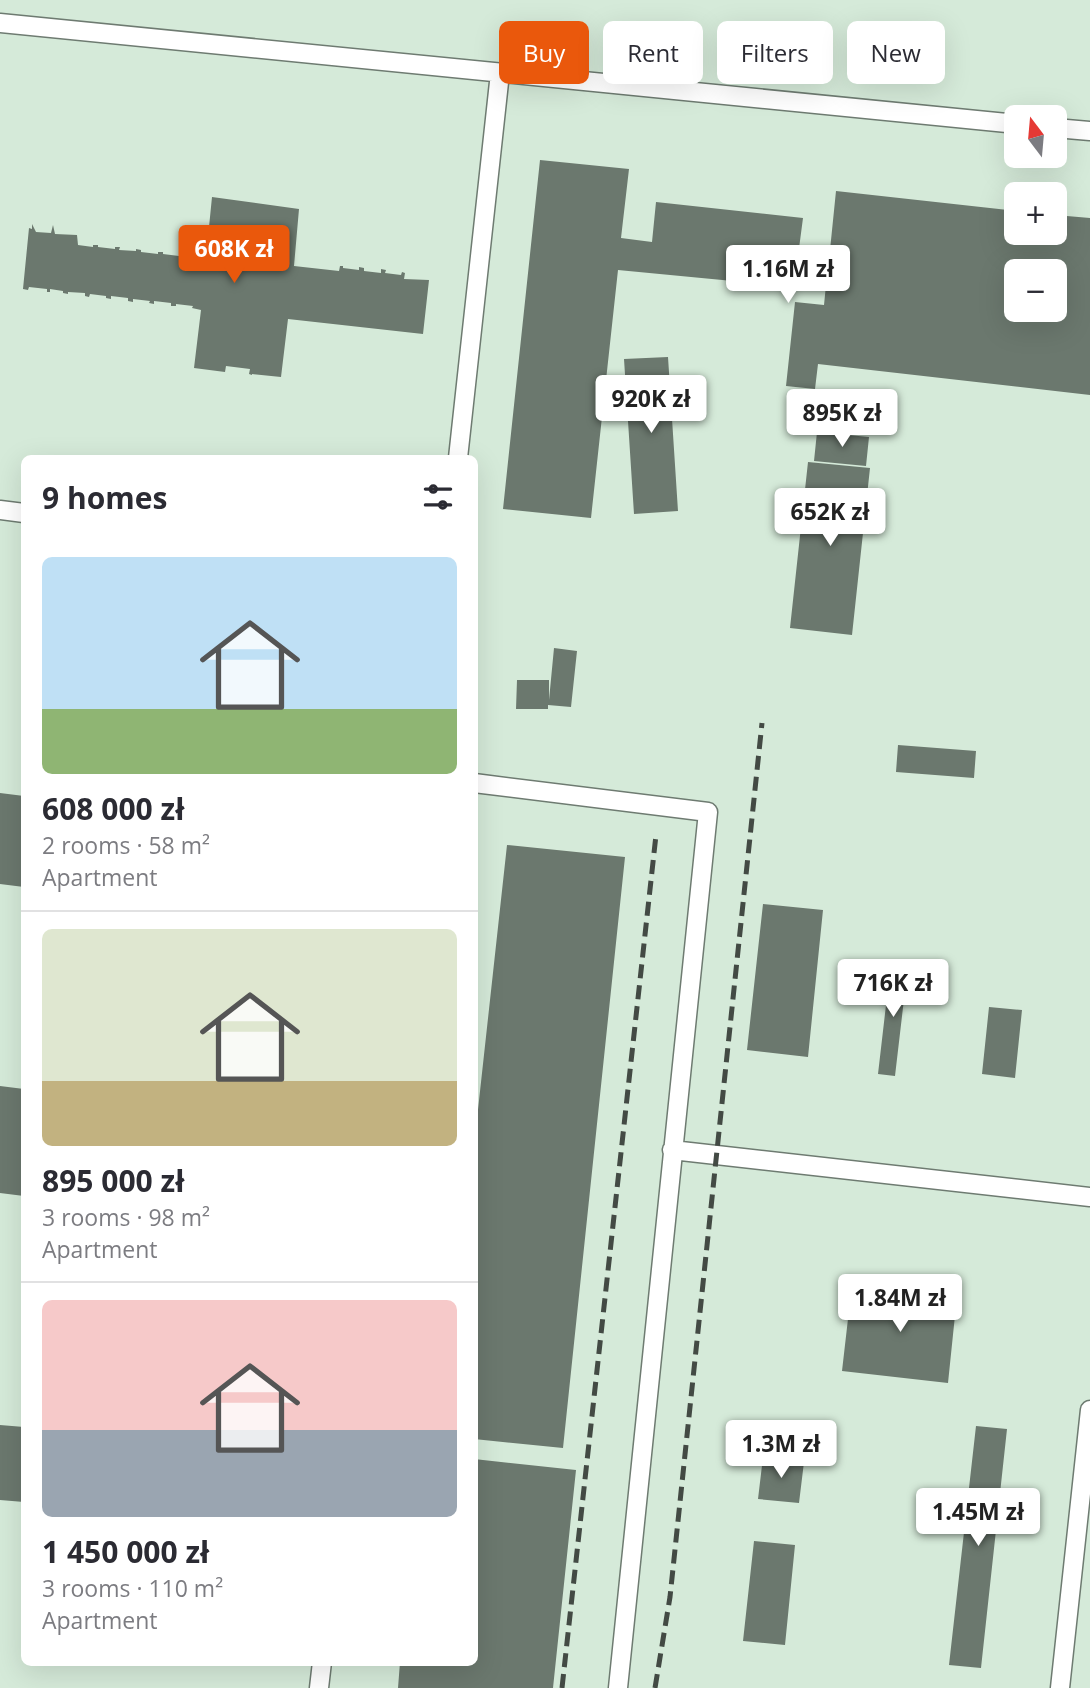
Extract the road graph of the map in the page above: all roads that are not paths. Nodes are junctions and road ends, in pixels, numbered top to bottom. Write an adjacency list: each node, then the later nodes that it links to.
1 (0, 23): 2 (lane)
2 (499, 74)
3 (499, 83): 8 (lane)
4 (589, 83): 5 (lane)
5 (1004, 123)
6 (1068, 129): 7 (lane)
7 (1090, 131)
8 (458, 455)
9 (0, 510): 10 (lane)
10 (21, 513)
11 (478, 783): 12 (lane)
12 (672, 1150): 13 (lane); 17 (lane)
13 (1090, 1197)
14 (1090, 1410): 18 (lane)
15 (322, 1666): 16 (lane)
16 (320, 1688)
17 (618, 1688)
18 (1060, 1688)

